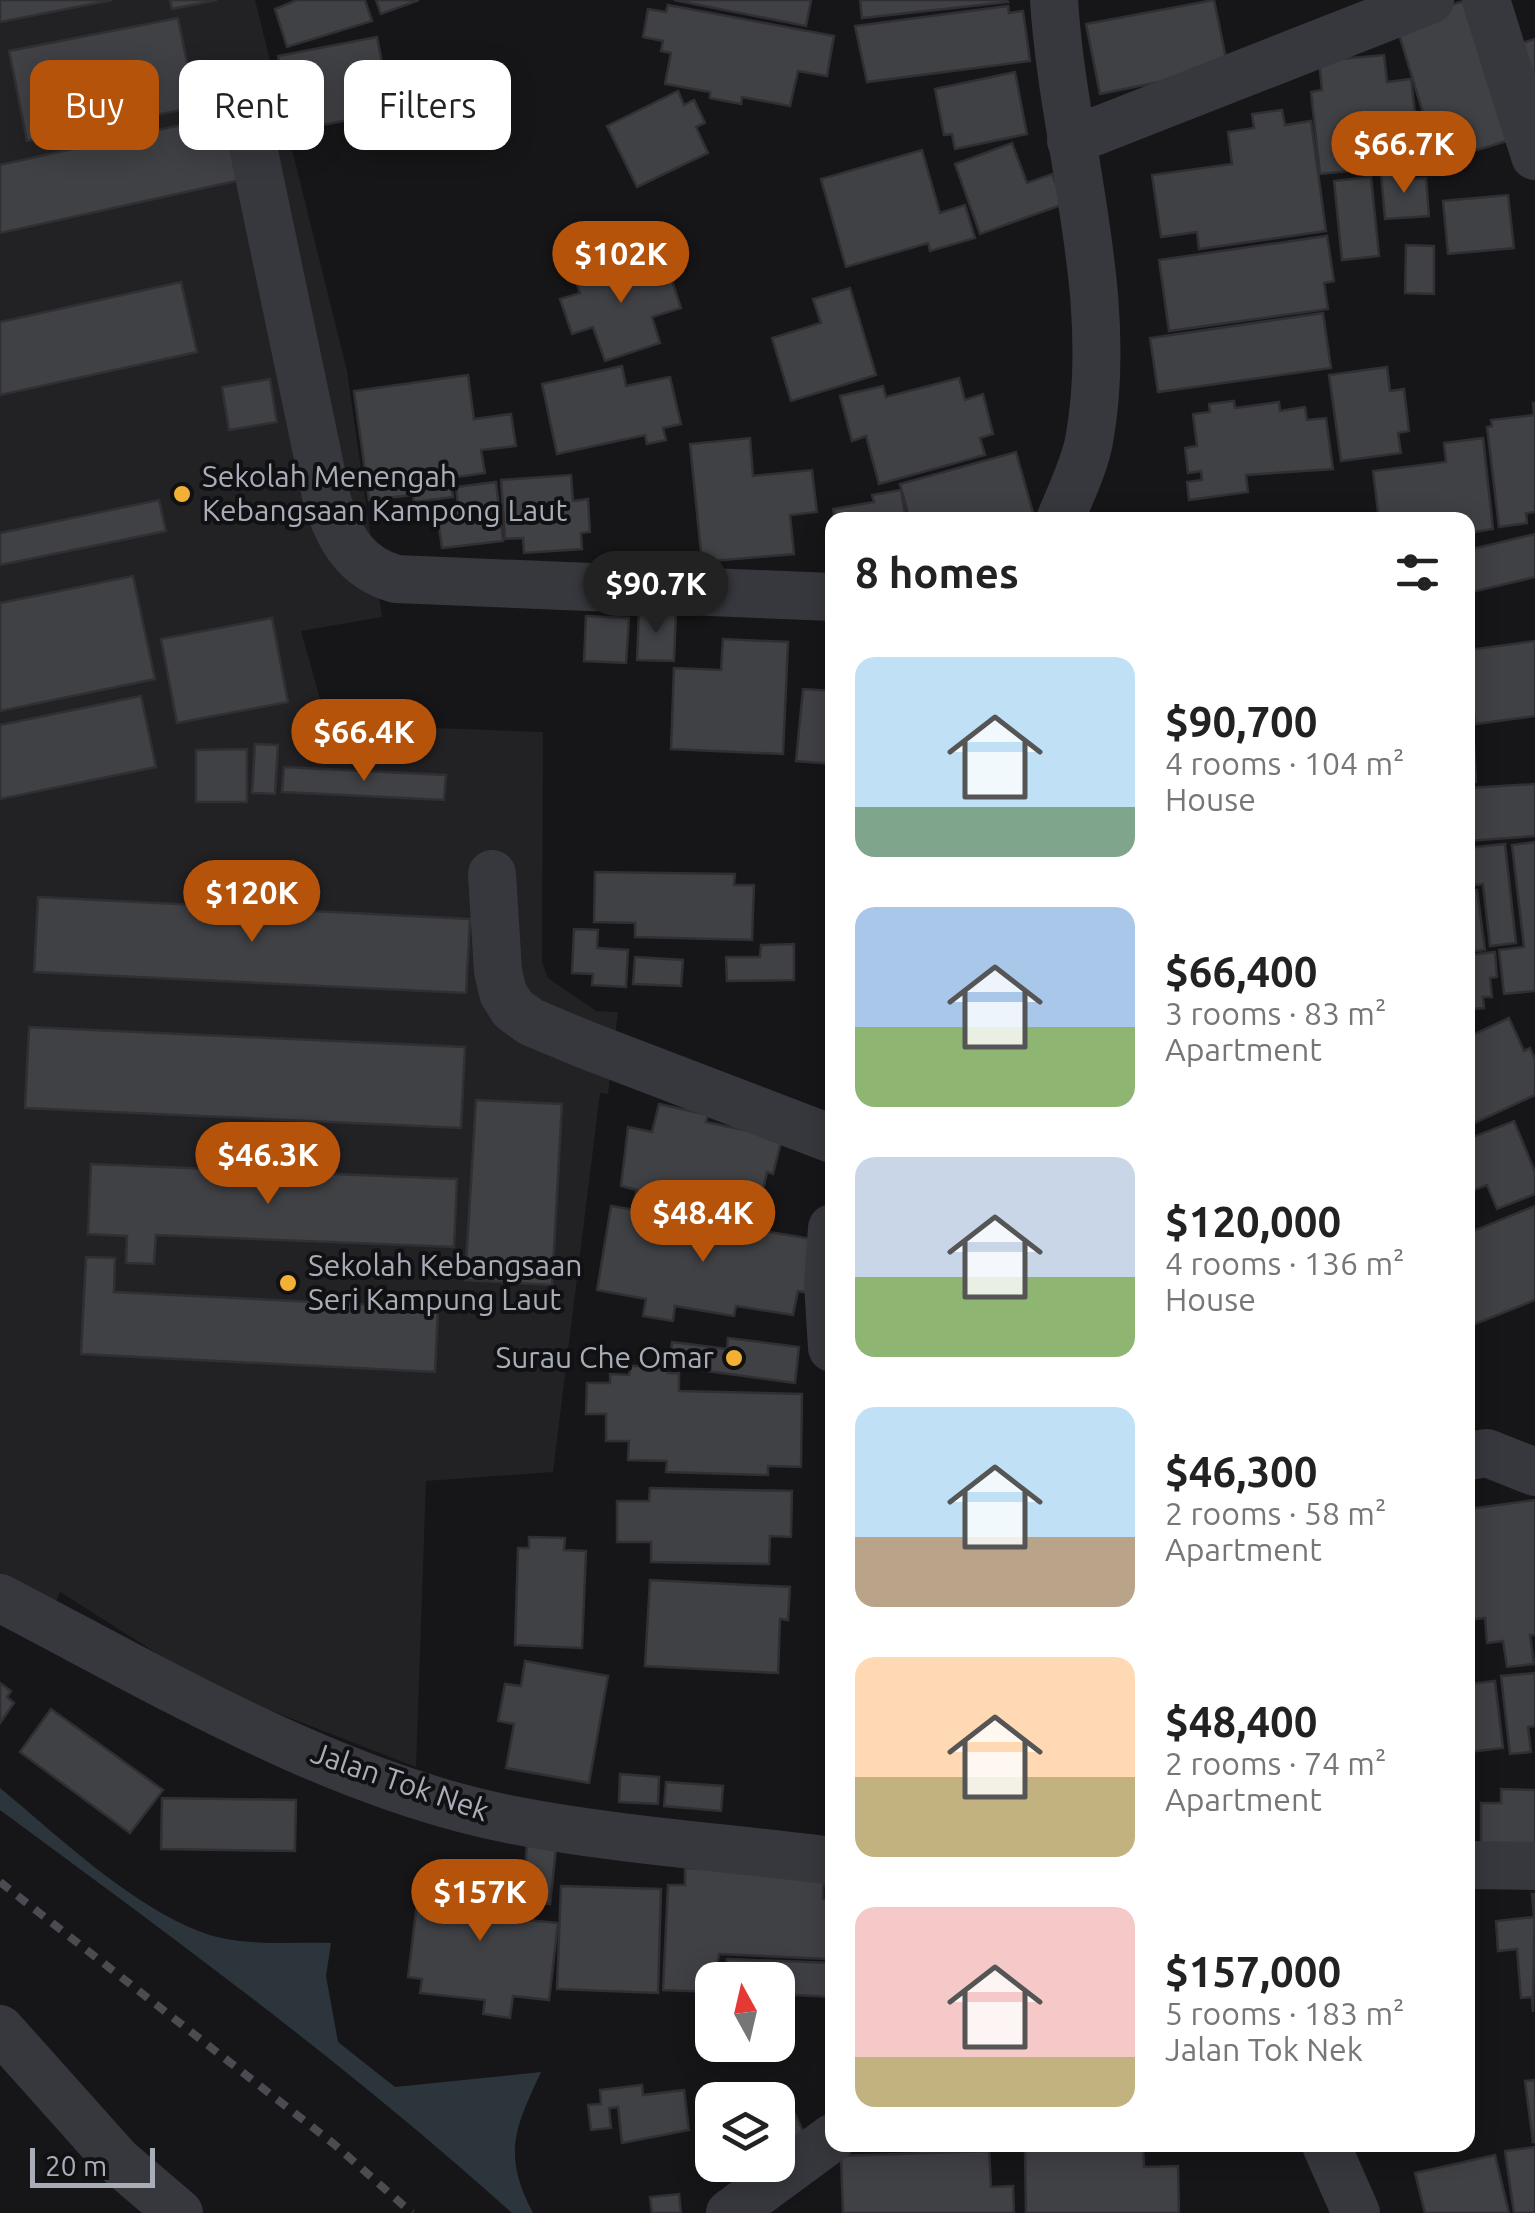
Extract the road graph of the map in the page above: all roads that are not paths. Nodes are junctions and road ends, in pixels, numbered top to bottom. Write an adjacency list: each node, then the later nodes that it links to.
1 (1054, 0): 4 (street)
2 (1430, 0): 4 (street)
3 (1486, 0): 6 (street)
4 (1072, 141): 7 (street)
5 (254, 150): 8 (street)
6 (1535, 156)
7 (1063, 512)
8 (825, 597)
9 (492, 874): 10 (street)
10 (825, 1136)
11 (1475, 1455): 12 (street)
12 (1535, 1472)
13 (0, 1598): 14 (street, Jalan Tok Nek)
14 (825, 1859)
15 (1475, 1865): 16 (street)
16 (1535, 1866)
17 (0, 2029): 20 (street)
18 (825, 2143): 21 (street)
19 (1329, 2152): 22 (street)
20 (178, 2213)
21 (730, 2213)
22 (1356, 2213)

